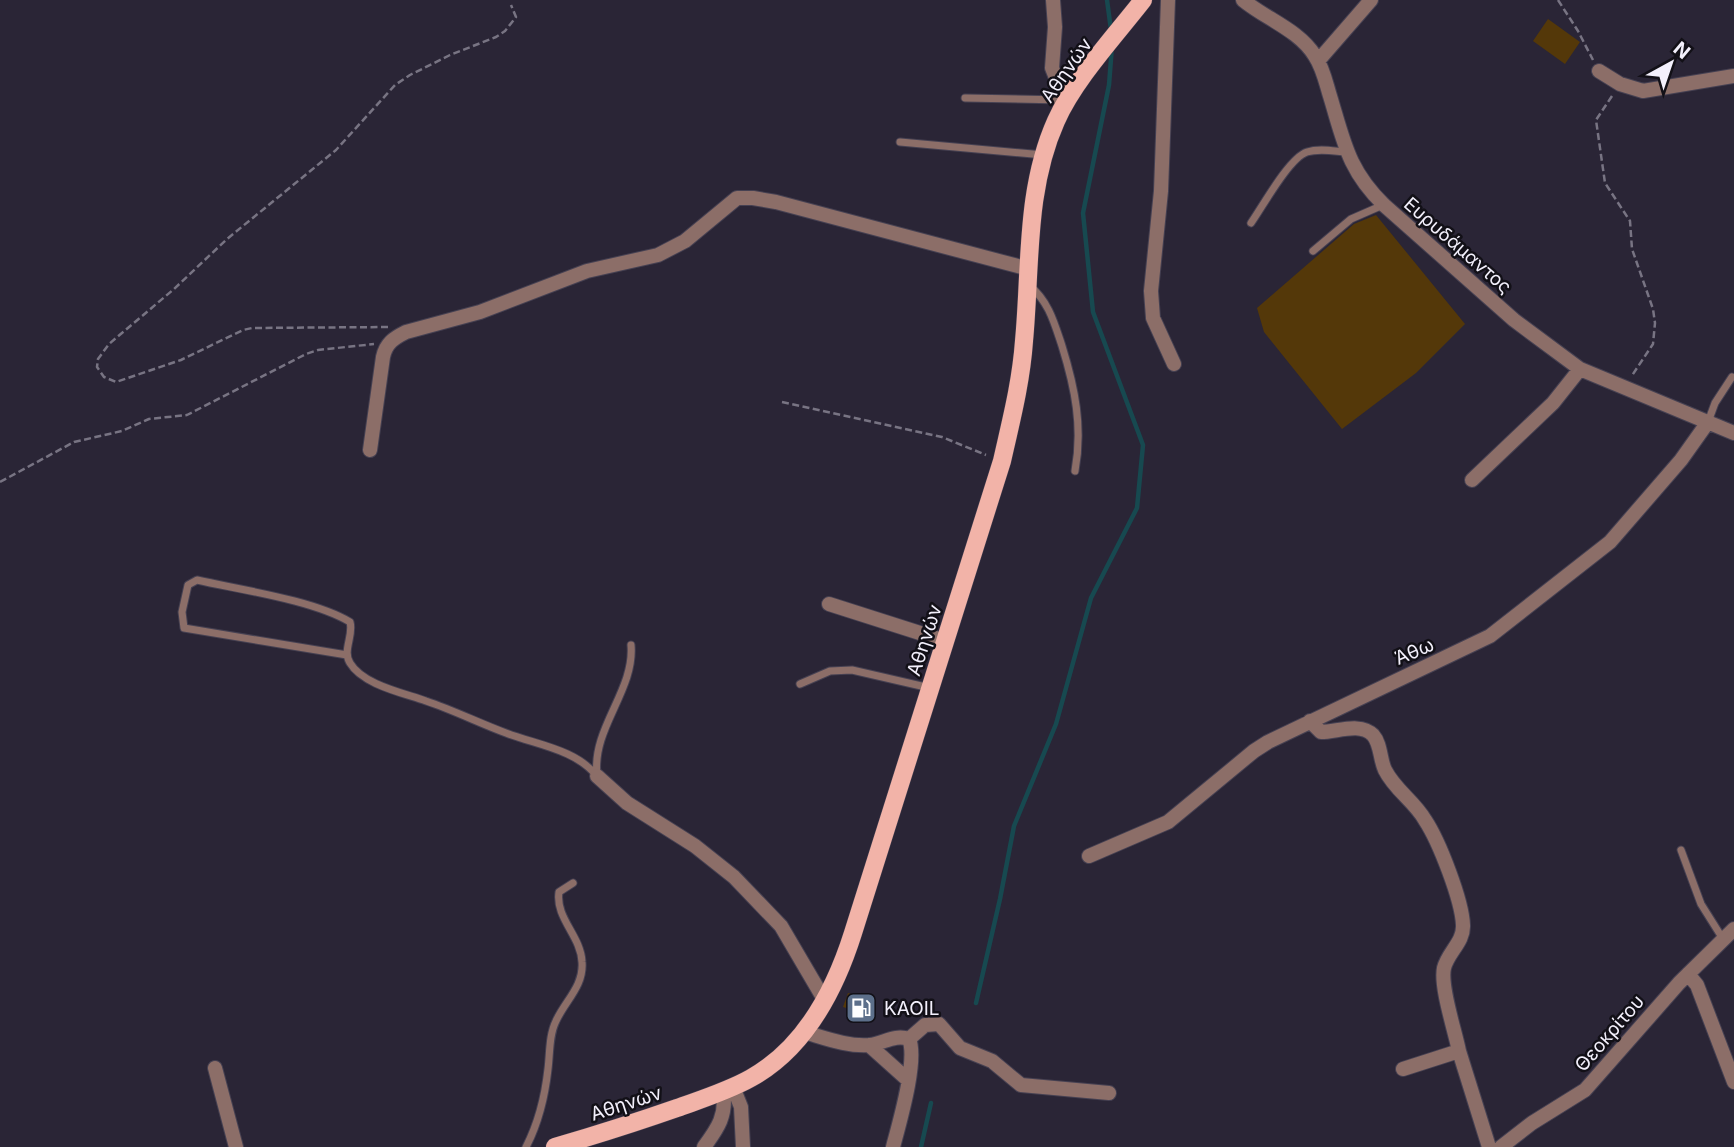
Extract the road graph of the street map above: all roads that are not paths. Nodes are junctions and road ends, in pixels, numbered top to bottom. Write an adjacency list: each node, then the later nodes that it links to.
1 (1053, 0): 10 (street)
2 (1143, 0): 10 (main road, Αθηνών)
3 (1168, 0): 18 (street)
4 (1243, 0): 6 (street, Ευρυδάμαντος)
5 (1371, 0): 6 (street)
6 (1318, 61): 12 (street, Ευρυδάμαντος)
7 (1599, 71): 8 (street)
8 (1734, 76)
9 (965, 98): 10 (lane)
10 (1067, 99): 13 (main road, Αθηνών)
11 (900, 142): 13 (lane)
12 (1347, 152): 14 (street, Ευρυδάμαντος); 15 (lane)
13 (1044, 155): 17 (main road, Αθηνών)
14 (1384, 205): 16 (lane); 19 (street, Ευρυδάμαντος)
15 (1251, 223)
16 (1313, 251)
17 (1029, 277): 23 (street); 24 (lane); 27 (main road, Αθηνών)
18 (1174, 364)
19 (1580, 369): 21 (street, Ευρυδάμαντος); 25 (street)
20 (1732, 377): 21 (lane)
21 (1708, 422): 22 (street, Ευρυδάμαντος); 32 (street, Άθω)
22 (1734, 433)
23 (370, 450)
24 (1075, 471)
25 (1472, 480)
26 (829, 604): 27 (street)
27 (946, 641): 31 (main road, Αθηνών)
28 (631, 645): 33 (lane)
29 (347, 655): 29 (lane); 33 (lane)
30 (800, 684): 31 (lane)
31 (930, 688): 39 (main road, Αθηνών)
32 (1310, 720): 35 (street, Άθω); 43 (street)
33 (597, 776): 39 (street)
34 (1681, 850): 37 (lane)
35 (1089, 856)
36 (573, 883): 52 (lane)
37 (1729, 934): 38 (street, Θεοκρίτου)
38 (1688, 974): 44 (street); 58 (street, Θεοκρίτου)
39 (825, 1001): 40 (main road, Αθηνών)
40 (804, 1032): 42 (street); 49 (main road, Αθηνών)
41 (909, 1039): 42 (street); 47 (street); 50 (street)
42 (869, 1045): 47 (street)
43 (1459, 1051): 46 (street); 57 (street)
44 (1730, 1059): 48 (street)
45 (215, 1068): 51 (street)
46 (1404, 1069)
47 (908, 1080): 56 (street)
48 (1734, 1082)
49 (728, 1089): 53 (main road, Αθηνών); 54 (street); 55 (street)
50 (1109, 1093)
51 (236, 1147)
52 (526, 1147)
53 (555, 1147)
54 (704, 1147)
55 (743, 1147)
56 (893, 1147)
57 (1489, 1147)
58 (1501, 1147)

